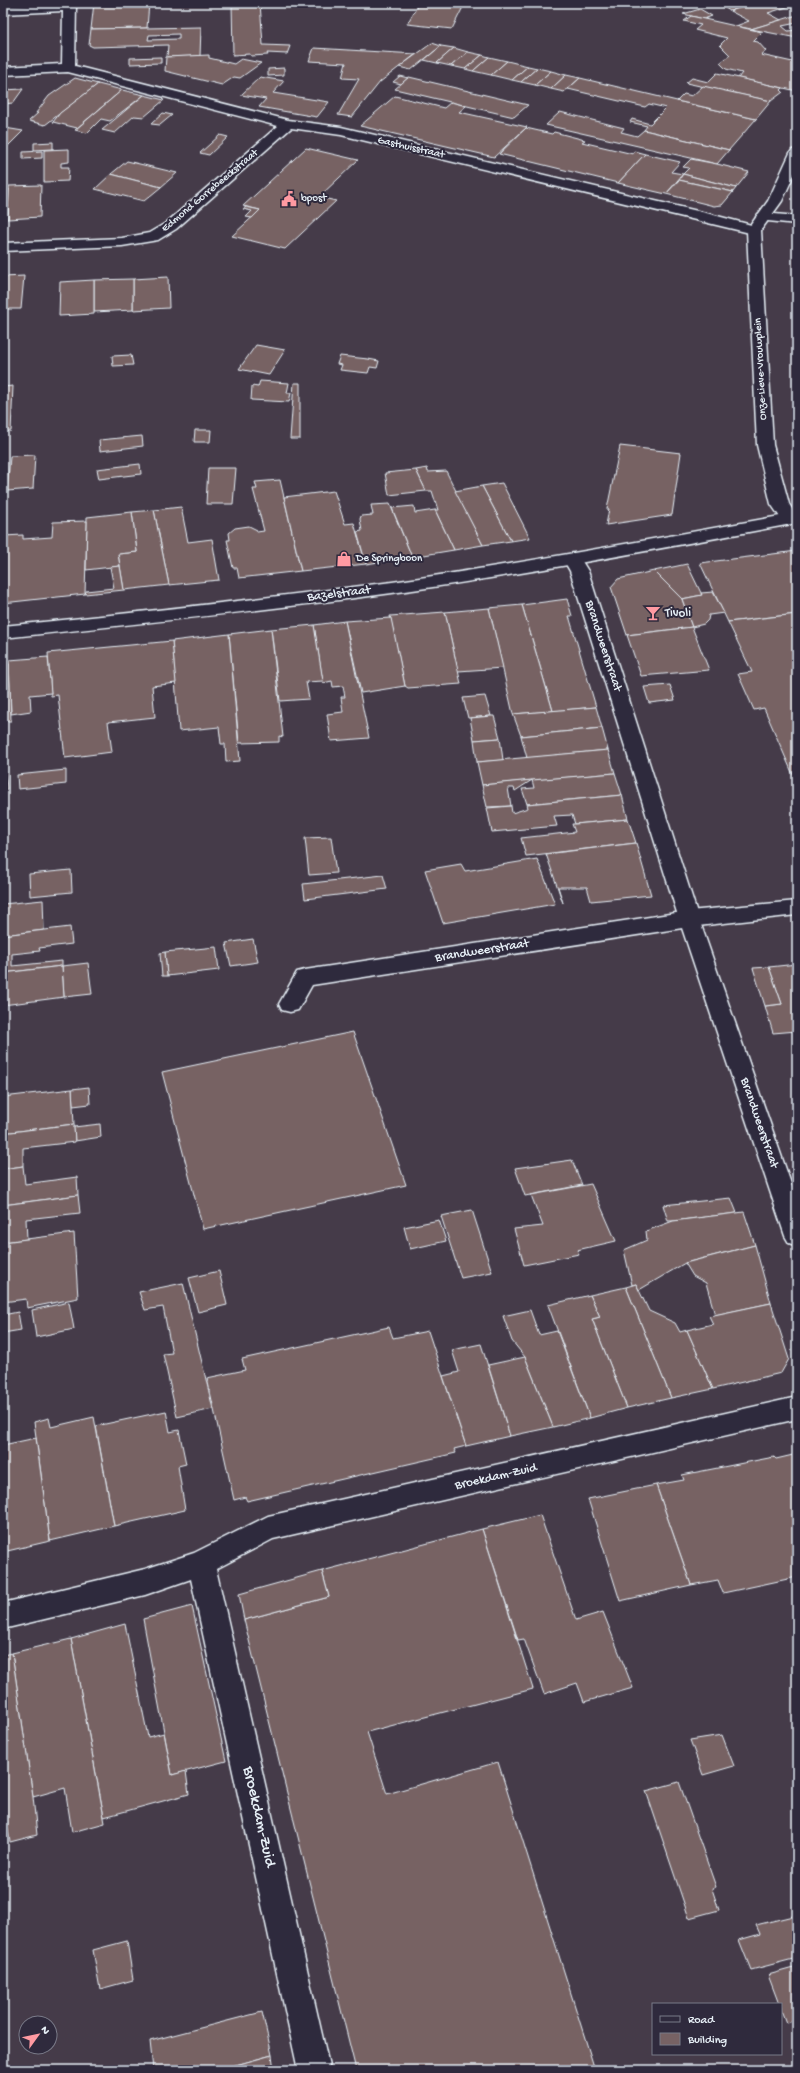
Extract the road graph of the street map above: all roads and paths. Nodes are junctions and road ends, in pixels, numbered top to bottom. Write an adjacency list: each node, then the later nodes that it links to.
1 (69, 5): 2 (street); 3 (street)
2 (3, 10)
3 (68, 68): 4 (street, Gasthuisstraat); 5 (street, Gasthuisstraat)
4 (3, 70)
5 (288, 124): 9 (street, Gasthuisstraat); 10 (street, Edmond Gorrebeeckstraat)
6 (797, 153): 7 (street)
7 (763, 217): 8 (street); 9 (street)
8 (797, 220)
9 (754, 230): 11 (street, Onze-Lieve-Vrouwplein)
10 (3, 247)
11 (794, 518): 12 (street, Onze-Lieve-Vrouwplein)
12 (672, 540): 13 (street, Bazelstraat)
13 (572, 559): 14 (street, Bazelstraat); 16 (street, Brandweerstraat)
14 (3, 632)
15 (797, 908): 16 (street)
16 (689, 919): 17 (street, Brandweerstraat); 18 (street, Brandweerstraat)
17 (290, 1004)
18 (797, 1236)
19 (797, 1408): 20 (street, Broekdam-Zuid)
20 (201, 1563): 21 (street, Broekdam-Zuid); 22 (street, Broekdam-Zuid)
21 (3, 1616)
22 (314, 2070)

